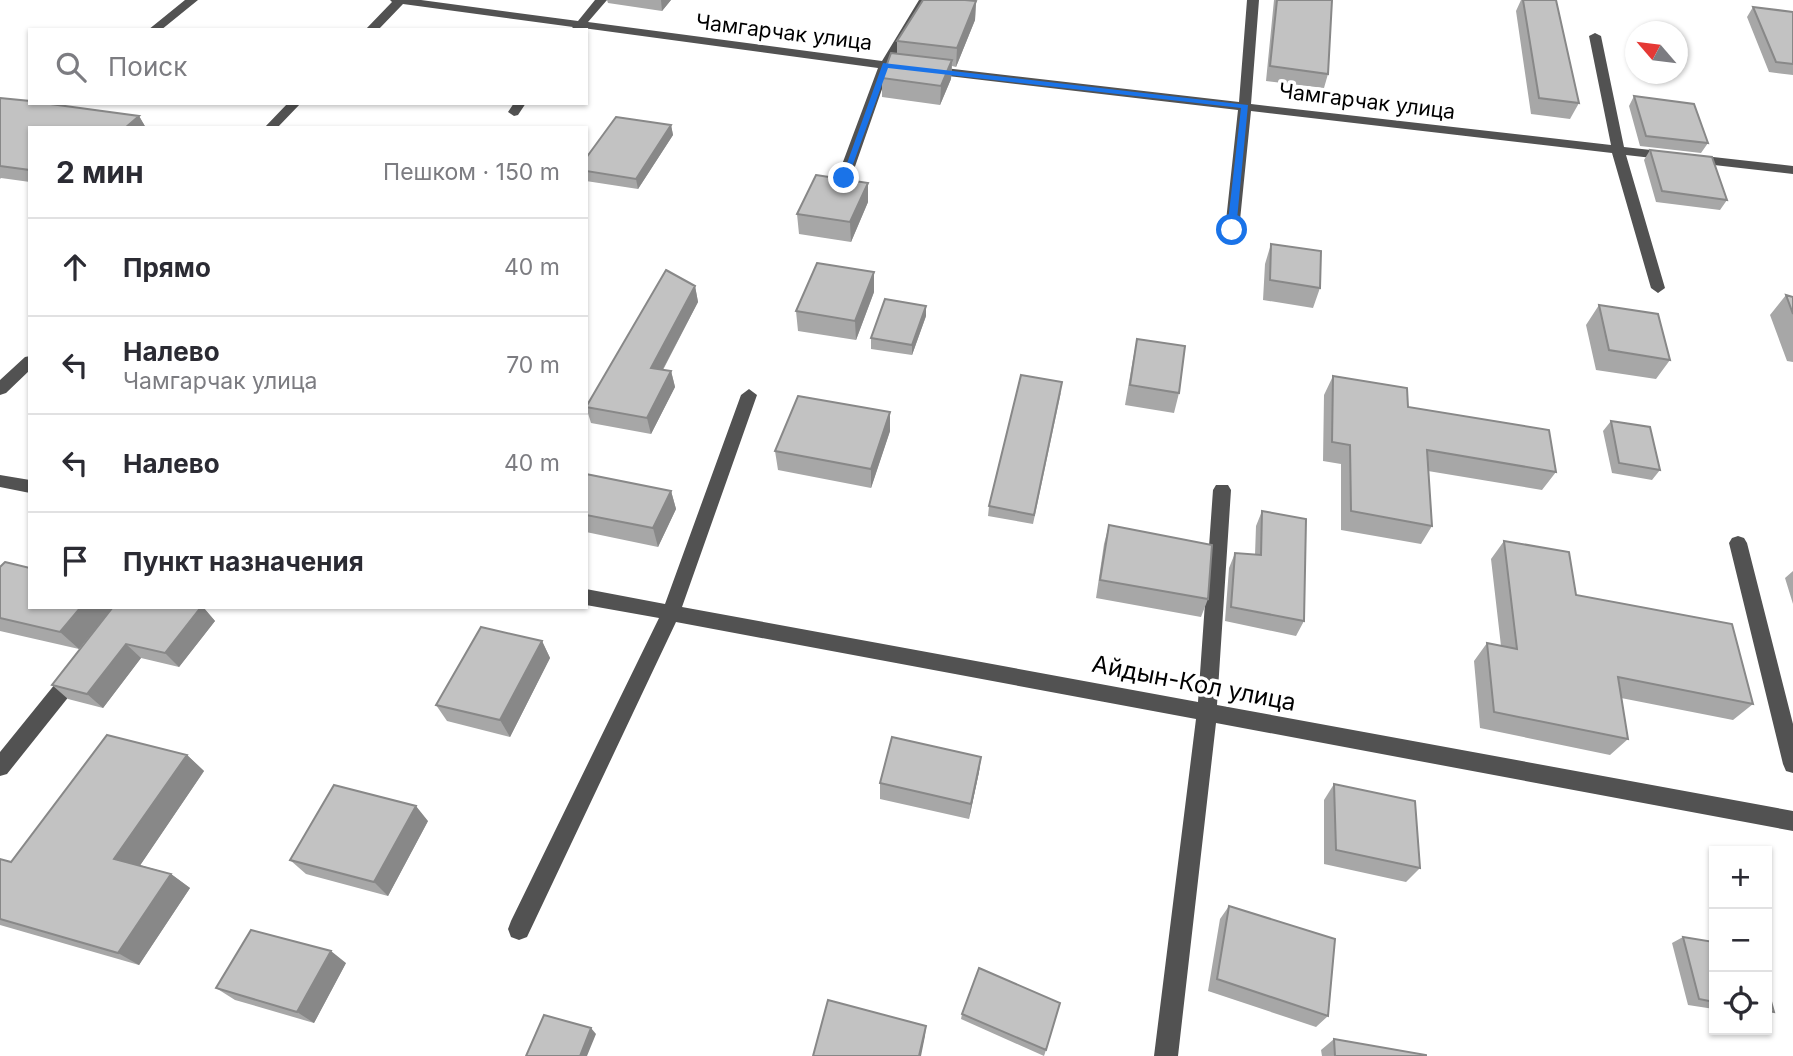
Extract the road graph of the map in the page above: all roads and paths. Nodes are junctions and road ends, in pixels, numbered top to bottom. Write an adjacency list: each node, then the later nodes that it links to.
1 (192, 0): 7 (street)
2 (399, 0): 6 (street, Чамгарчак улица); 8 (street)
3 (601, 0): 6 (street)
4 (925, 0): 11 (street)
5 (1253, 0): 13 (street)
6 (578, 27)
7 (157, 28)
8 (373, 28)
9 (588, 28): 11 (street, Чамгарчак улица)
10 (1595, 36): 15 (street)
11 (885, 65): 13 (street, Чамгарчак улица); 17 (street)
12 (293, 105): 14 (street)
13 (1245, 106): 15 (street, Чамгарчак улица); 18 (street)
14 (272, 126)
15 (1618, 150): 16 (street, Чамгарчак улица); 19 (street)
16 (1793, 170)
17 (844, 178)
18 (1232, 230)
19 (1658, 288)
20 (28, 363): 21 (street)
21 (0, 390)
22 (749, 395): 28 (street)
23 (0, 481): 24 (street)
24 (28, 487)
25 (1223, 490): 30 (street)
26 (1738, 543): 31 (street)
27 (588, 597): 28 (street, Айдын-Кол улица)
28 (671, 612): 30 (street, Айдын-Кол улица); 34 (street)
29 (86, 660): 32 (street)
30 (1207, 712): 33 (street, Айдын-Кол улица); 35 (street)
31 (1793, 764)
32 (0, 767)
33 (1793, 821)
34 (519, 929)
35 (1166, 1056)

